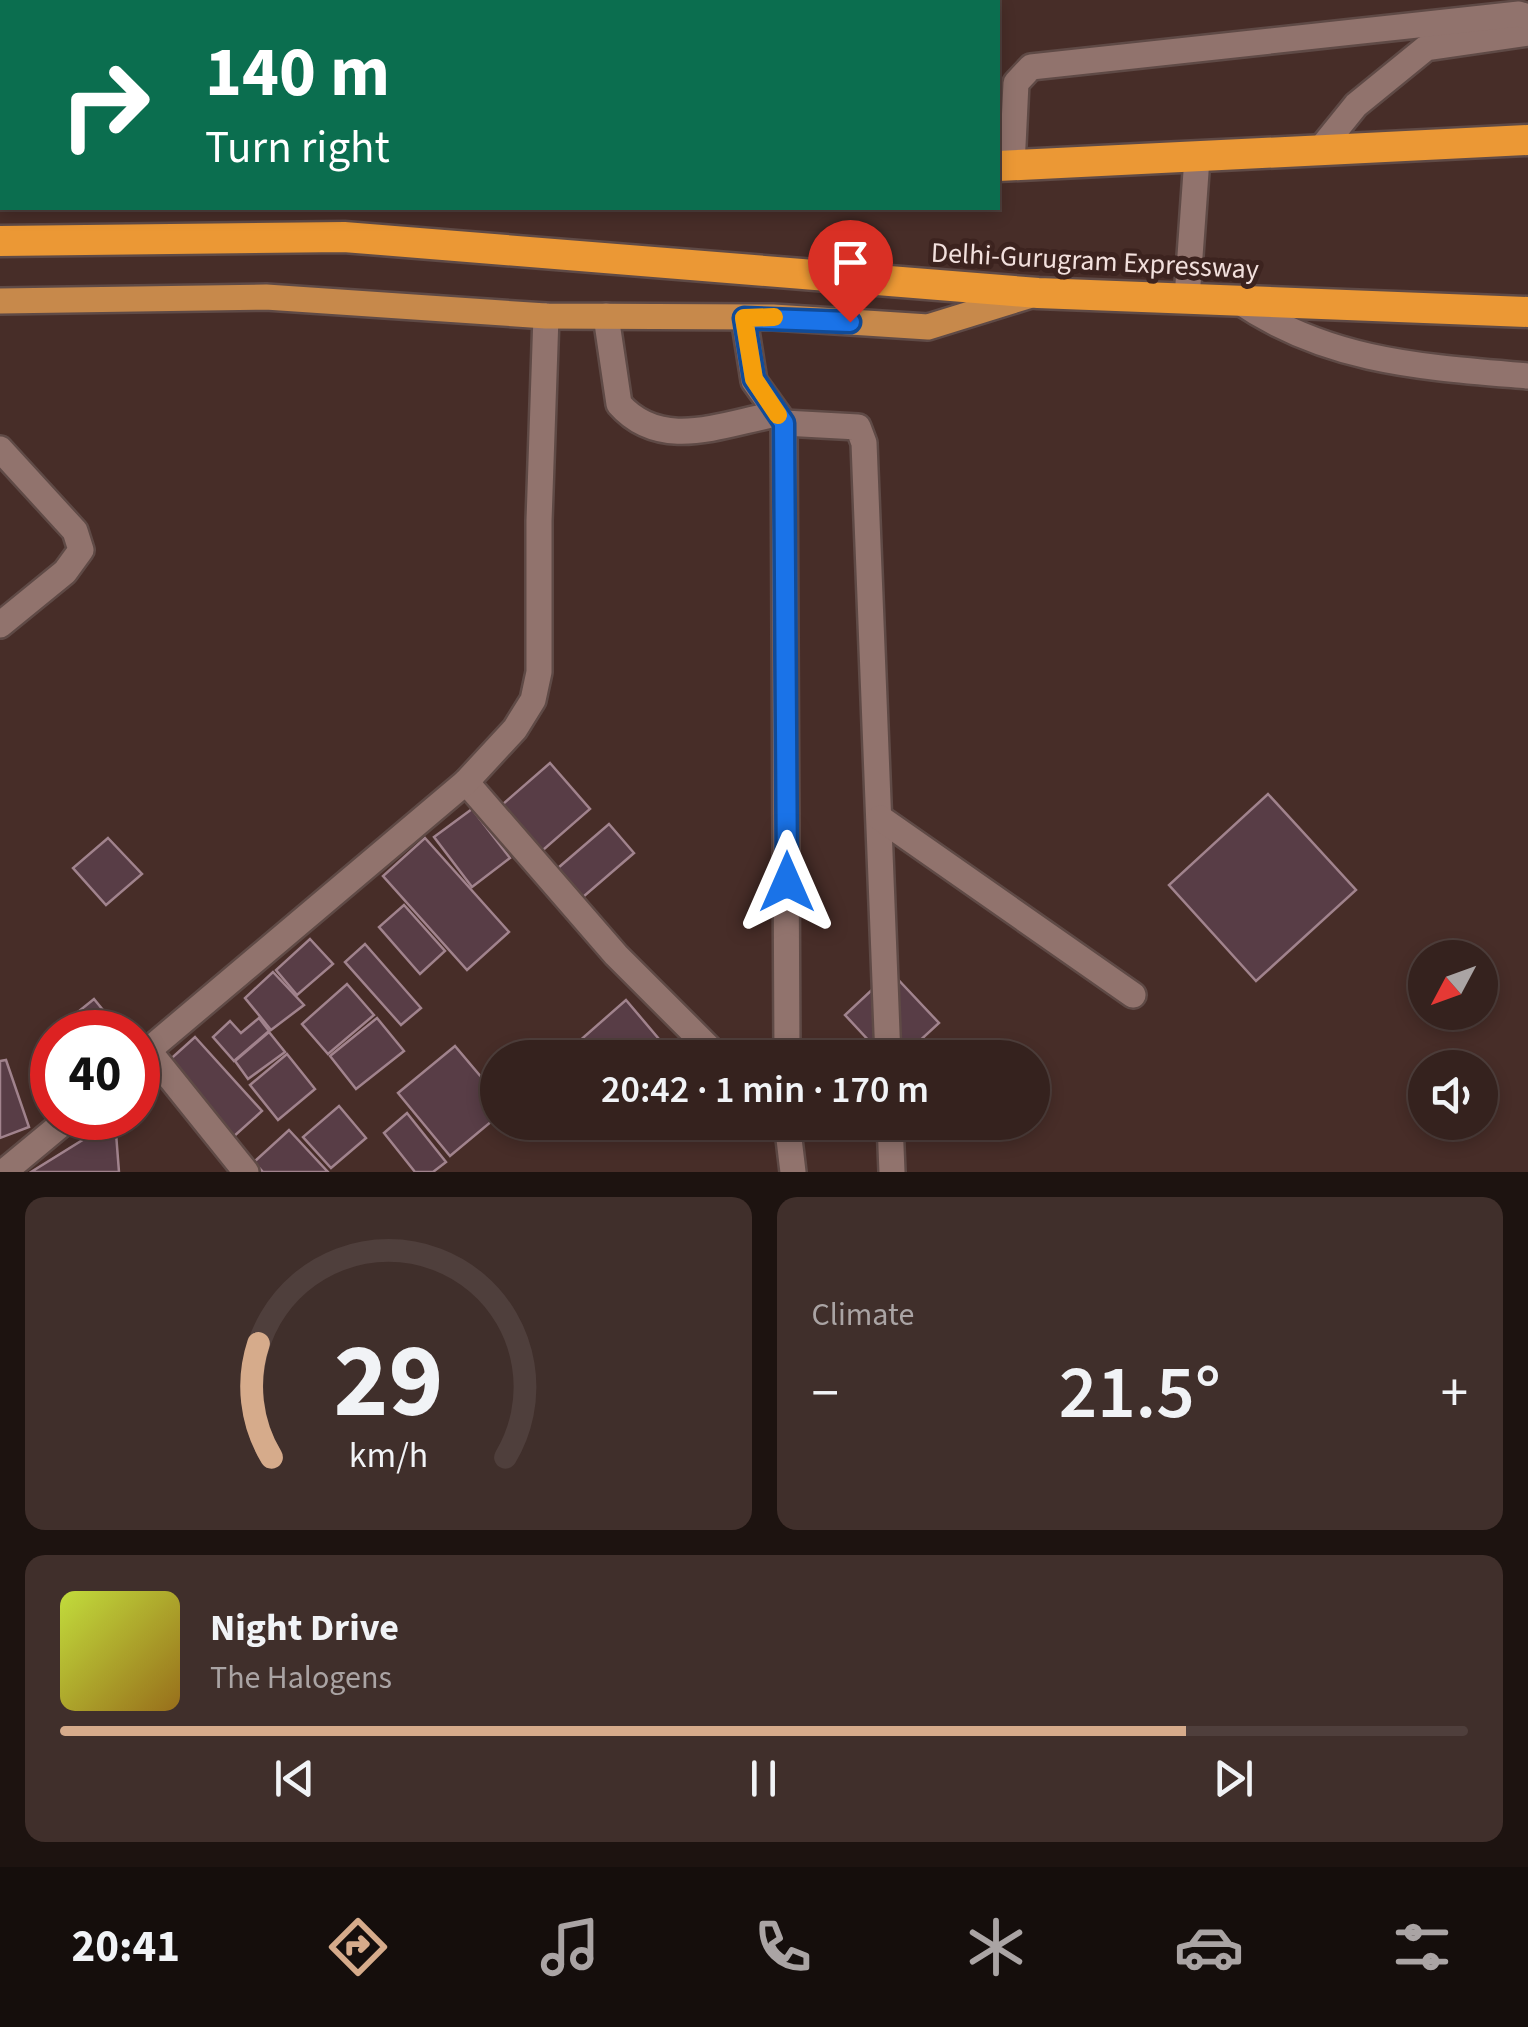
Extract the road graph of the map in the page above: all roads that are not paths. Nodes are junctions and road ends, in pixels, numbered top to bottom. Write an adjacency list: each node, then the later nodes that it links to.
1 (1528, 17): 6 (street)
2 (1528, 33): 4 (street)
3 (1528, 140): 4 (highway)
4 (1318, 152): 5 (highway)
5 (1197, 158): 6 (highway); 9 (street)
6 (1005, 166)
7 (0, 241): 8 (highway, Delhi-Gurugram Expressway)
8 (1038, 292): 9 (highway, Delhi-Gurugram Expressway); 15 (main road)
9 (1187, 298): 10 (highway, Delhi-Gurugram Expressway)
10 (1237, 300): 12 (highway, Delhi-Gurugram Expressway); 16 (street)
11 (0, 301): 13 (main road)
12 (1528, 312)
13 (546, 316): 14 (main road); 20 (street)
14 (606, 316): 15 (main road); 17 (street)
15 (744, 318): 17 (street)
16 (1528, 376)
17 (780, 418): 21 (street); 24 (street)
18 (0, 448): 19 (street)
19 (0, 625)
20 (466, 782): 23 (street); 26 (street)
21 (880, 818): 22 (street); 25 (street)
22 (1133, 995)
23 (701, 1040)
24 (786, 1040)
25 (887, 1040)
26 (160, 1041)
27 (160, 1074): 32 (street)
28 (42, 1140): 31 (street)
29 (790, 1140): 33 (street)
30 (886, 1140): 34 (street)
31 (4, 1172)
32 (246, 1172)
33 (793, 1172)
34 (892, 1172)

